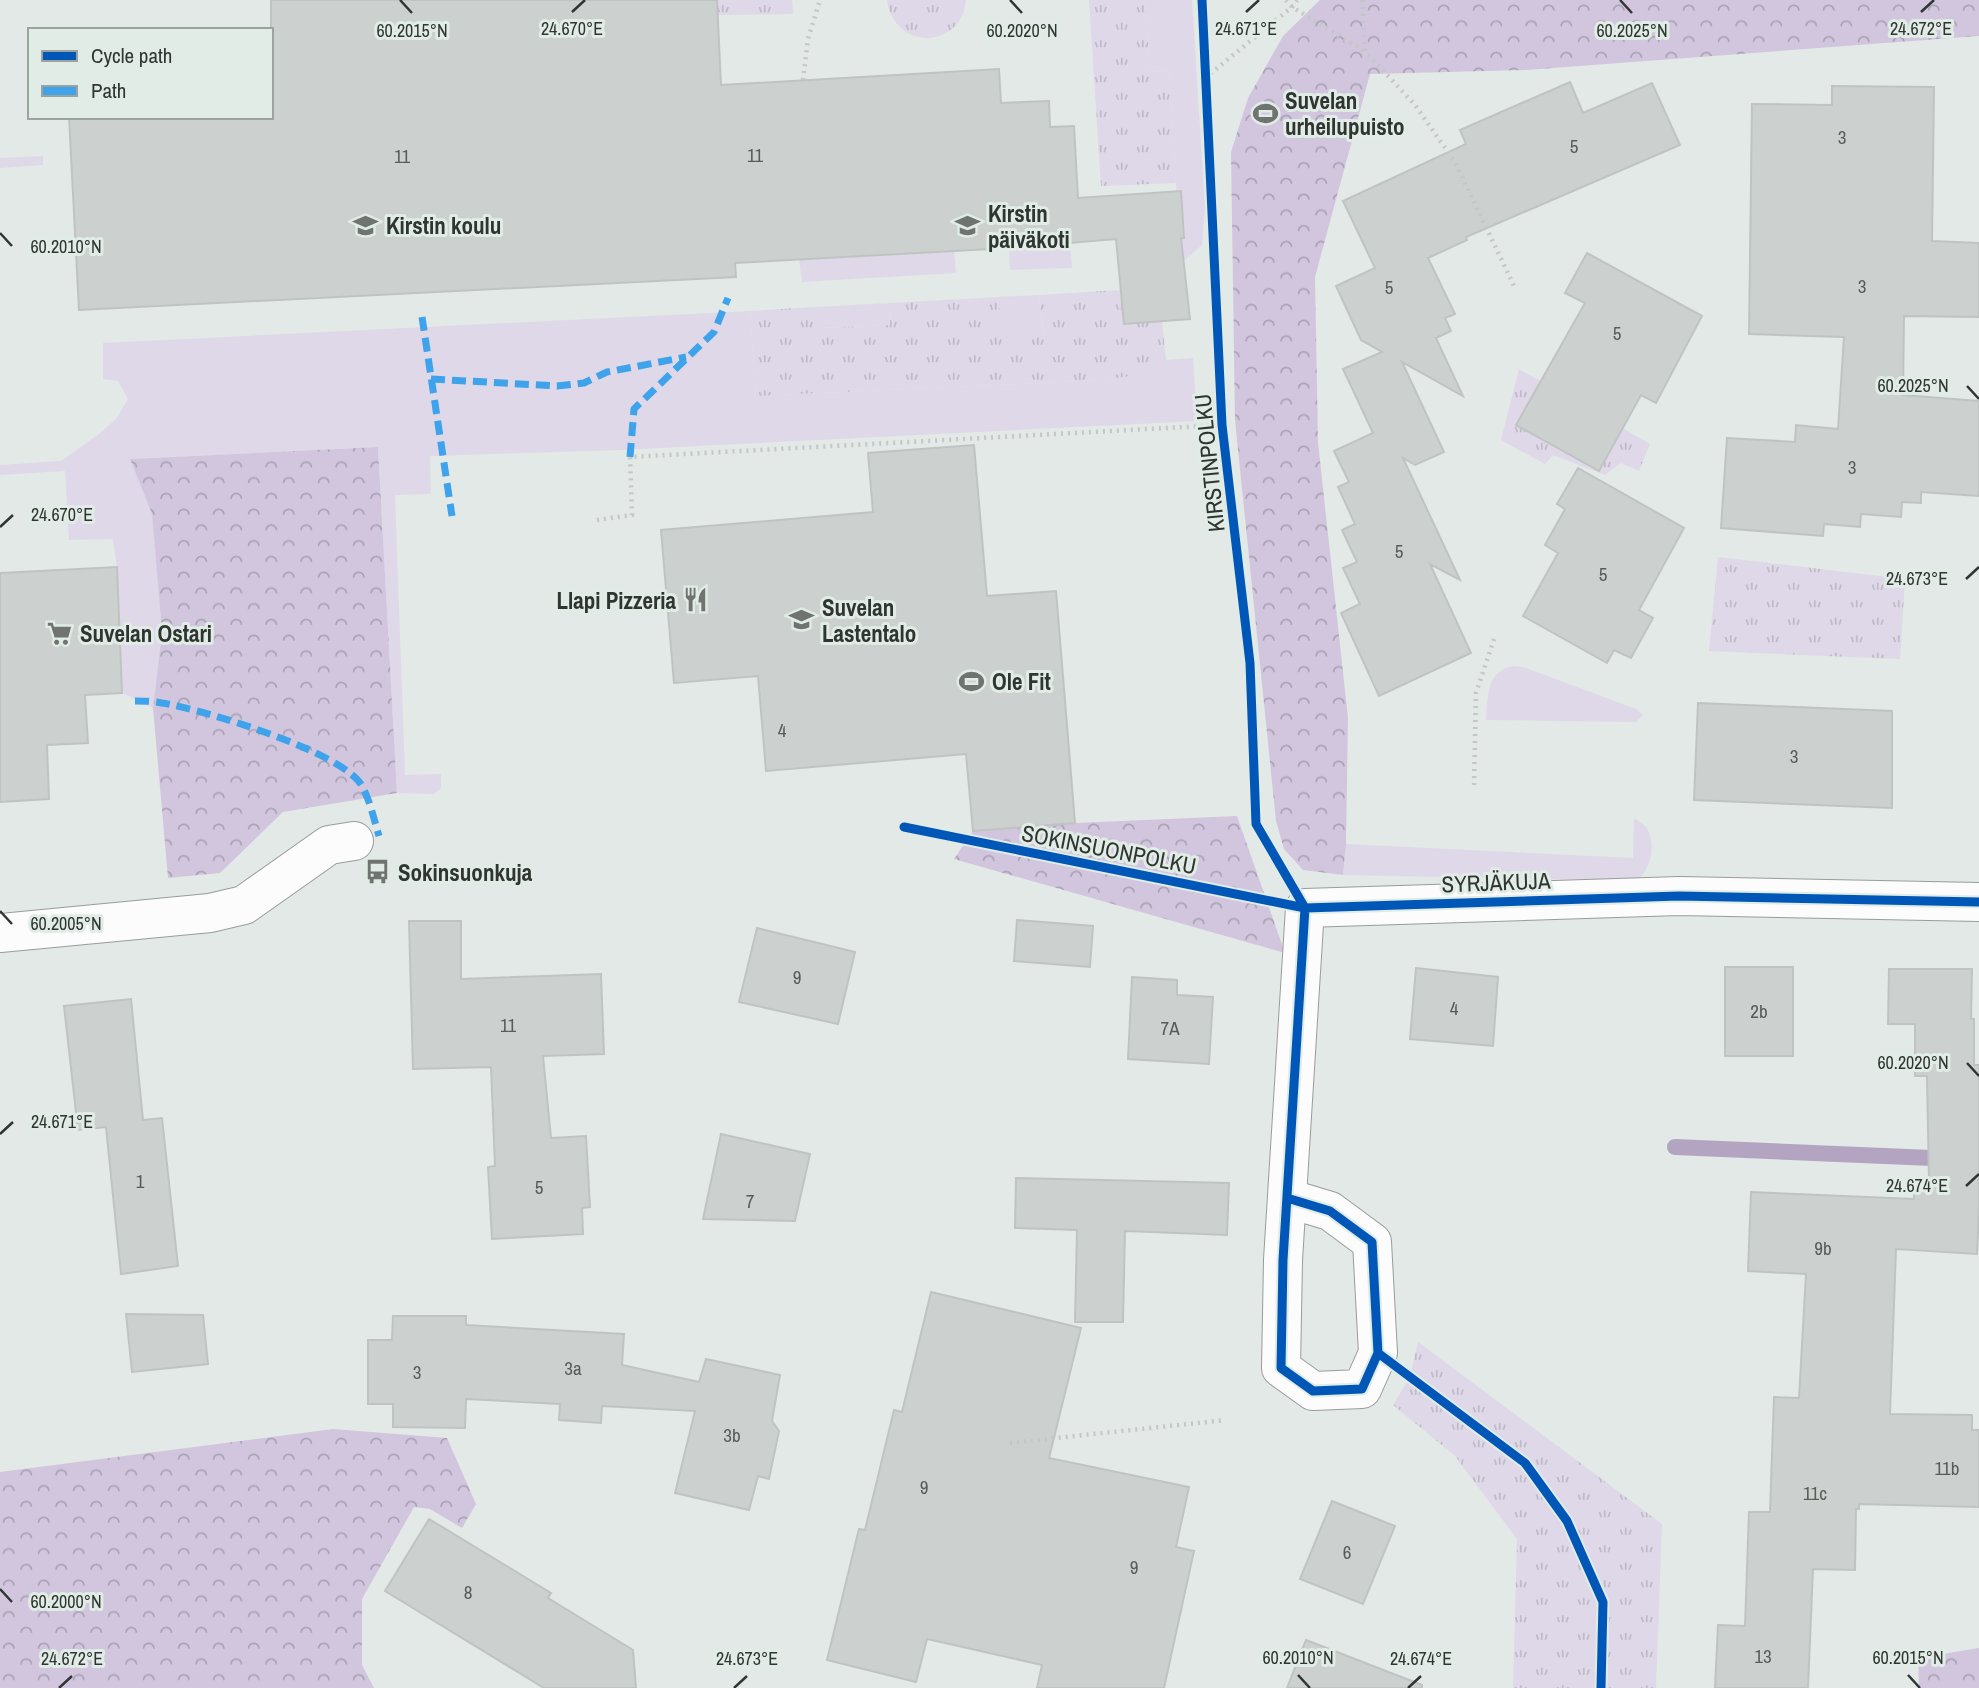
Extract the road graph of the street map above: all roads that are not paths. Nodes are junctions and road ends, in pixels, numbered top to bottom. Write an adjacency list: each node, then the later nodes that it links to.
1 (354, 841): 3 (street)
2 (1979, 902): 4 (street, SYRJÄKUJA)
3 (0, 933)
4 (1287, 1198): 4 (street, SYRJÄKUJA)

